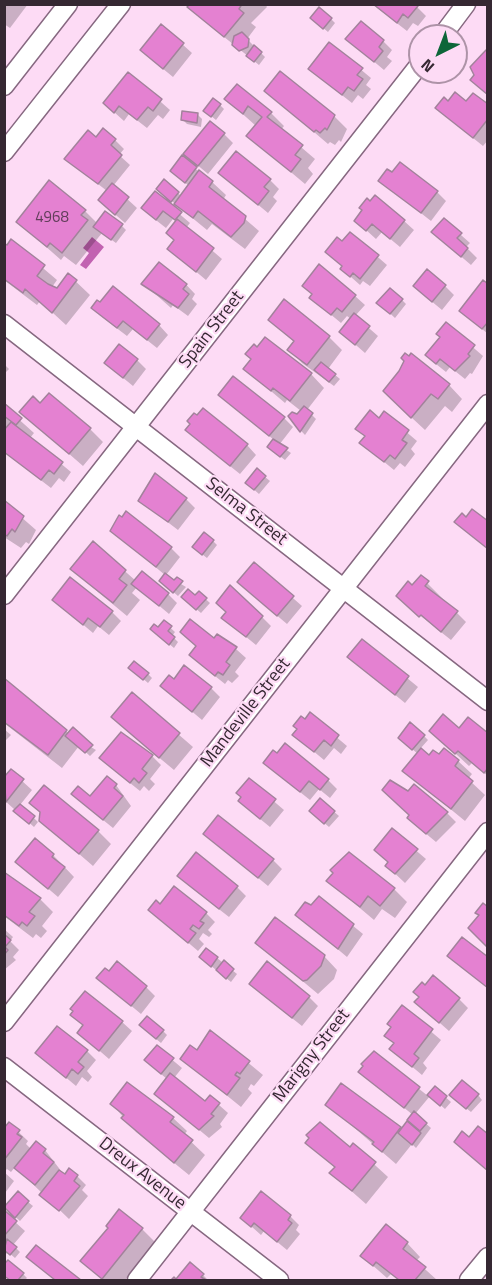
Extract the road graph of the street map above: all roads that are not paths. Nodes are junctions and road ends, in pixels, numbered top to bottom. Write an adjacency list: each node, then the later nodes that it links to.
1 (68, 4): 6 (street)
2 (121, 4): 7 (street)
3 (466, 4): 4 (street)
4 (451, 24)
5 (408, 79): 10 (street, Spain Street)
6 (4, 86)
7 (4, 152)
8 (4, 324): 10 (street, Selma Street)
9 (488, 404): 11 (street, Mandeville Street)
10 (136, 427): 11 (street, Selma Street); 12 (street, Spain Street)
11 (344, 588): 13 (street, Selma Street); 15 (street, Mandeville Street)
12 (4, 595)
13 (488, 701)
14 (488, 832): 17 (street, Marigny Street)
15 (4, 1022)
16 (4, 1067): 17 (street, Dreux Avenue)
17 (190, 1211): 19 (street, Marigny Street); 20 (street, Dreux Avenue)
18 (488, 1257): 21 (street)
19 (137, 1281)
20 (279, 1281)
21 (469, 1281)

